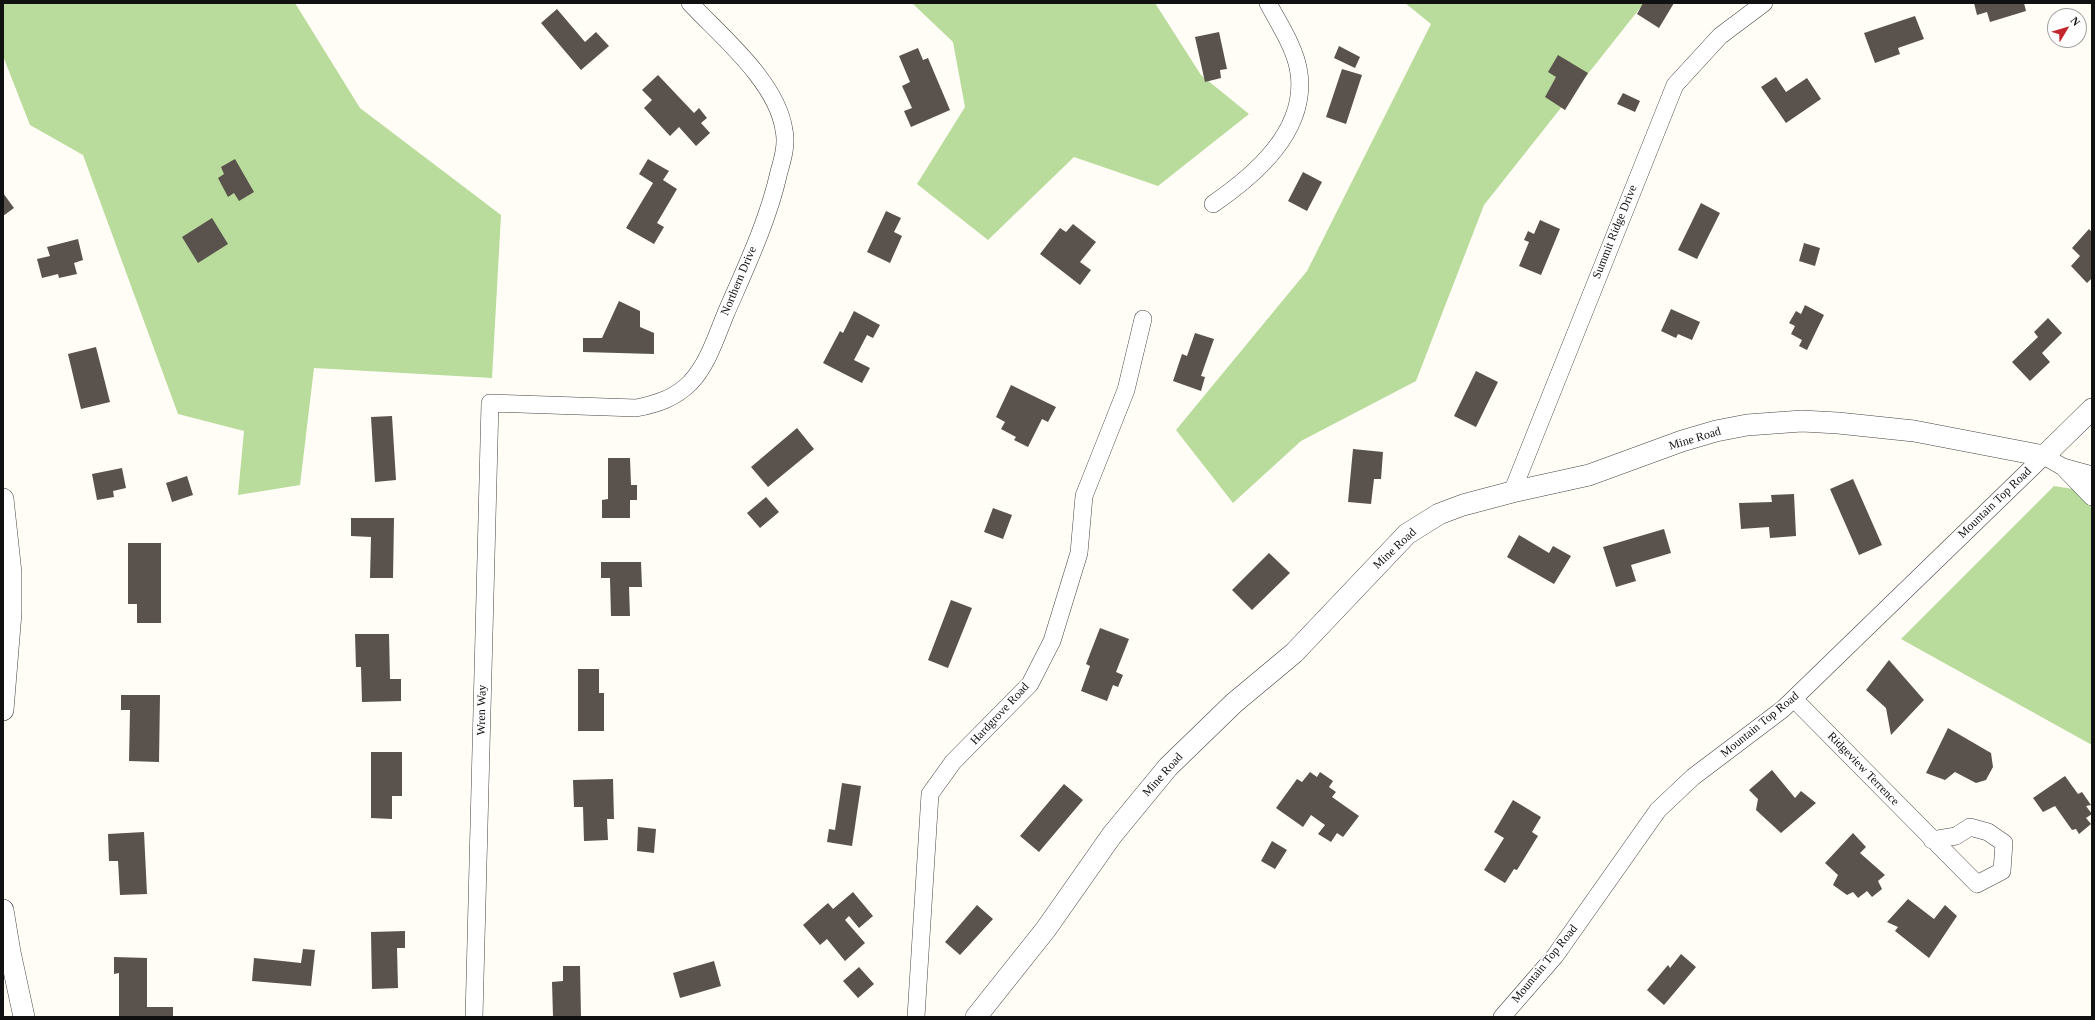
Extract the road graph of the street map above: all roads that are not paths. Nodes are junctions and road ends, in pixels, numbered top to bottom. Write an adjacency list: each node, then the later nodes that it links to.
1 (690, 3): 6 (street, Northern Drive)
2 (1268, 3): 4 (street)
3 (1764, 3): 11 (street, Summit Ridge Drive)
4 (1213, 204)
5 (1143, 319): 20 (street, Hardgrove Road)
6 (490, 404): 19 (street, Wren Way)
7 (2092, 409): 8 (street)
8 (2044, 456): 9 (street); 11 (street, Mine Road); 14 (street, Mountain Top Road)
9 (2063, 467): 10 (street); 12 (street)
10 (2092, 475)
11 (1512, 492): 21 (street, Mine Road)
12 (2092, 497)
13 (3, 499): 15 (street)
14 (1794, 699): 16 (street, Ridgeview Terrence); 22 (street, Mountain Top Road)
15 (3, 710)
16 (1932, 840)
17 (3, 910): 18 (street)
18 (24, 1017)
19 (474, 1017)
20 (916, 1017)
21 (976, 1017)
22 (1502, 1017)

